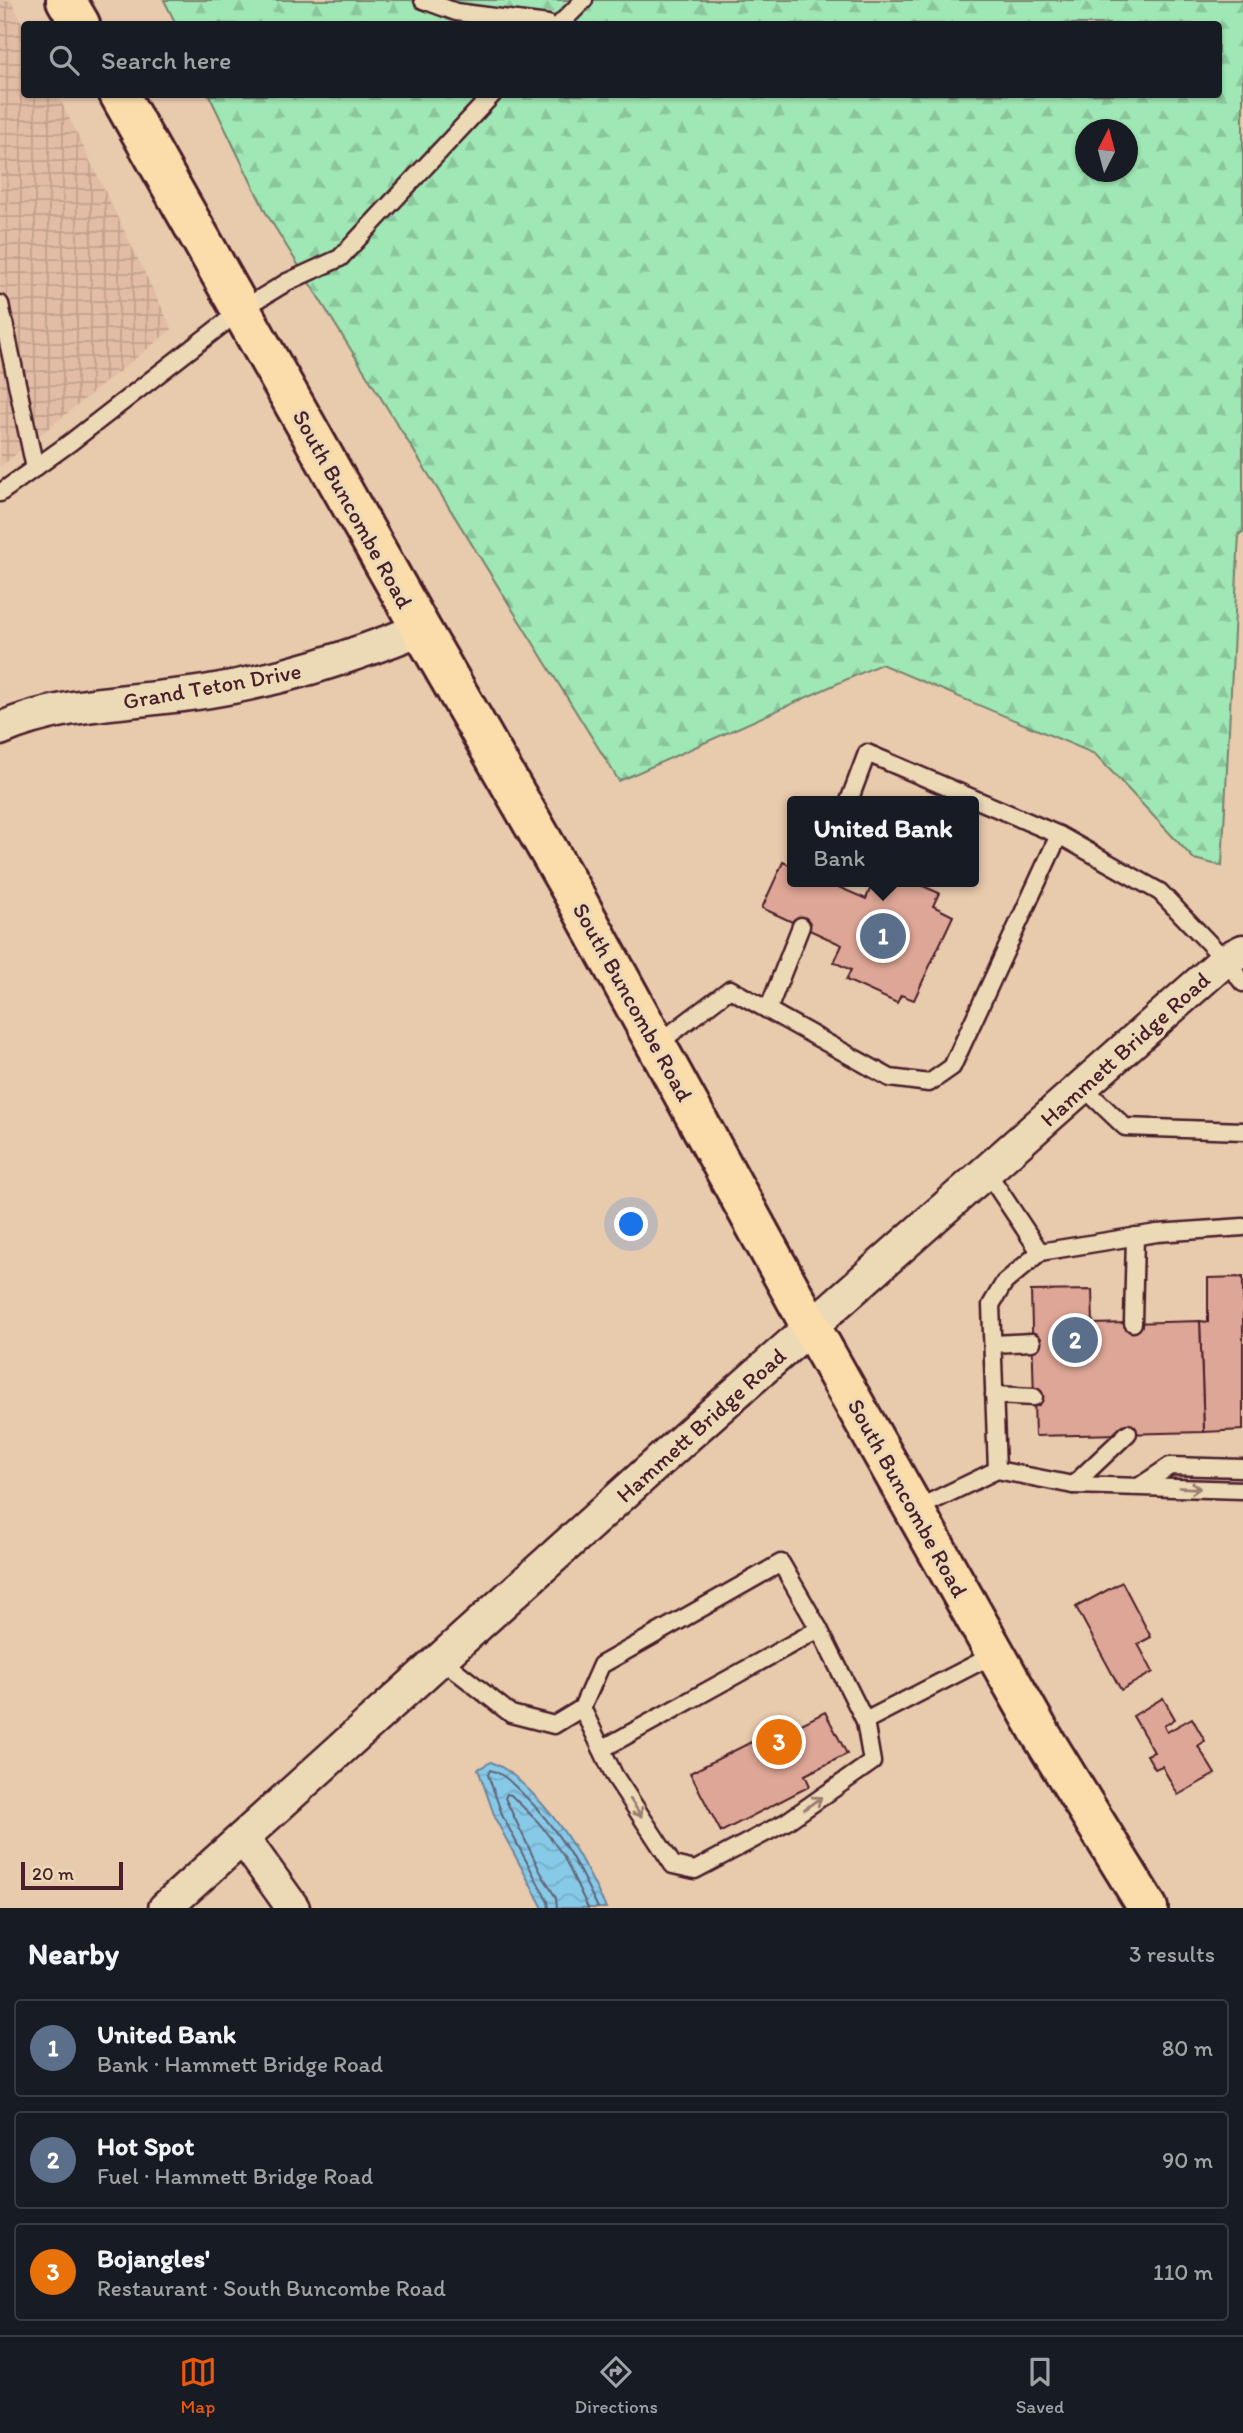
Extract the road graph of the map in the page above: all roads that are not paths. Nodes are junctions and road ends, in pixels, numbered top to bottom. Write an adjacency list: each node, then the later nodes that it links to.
1 (66, 0): 4 (main road)
2 (423, 0): 5 (lane)
3 (583, 0): 6 (lane)
4 (78, 21)
5 (525, 21)
6 (563, 21)
7 (122, 98): 10 (main road, South Buncombe Road)
8 (489, 98): 10 (lane)
9 (0, 304): 11 (lane)
10 (241, 310): 11 (lane); 13 (main road, South Buncombe Road)
11 (35, 468): 12 (lane)
12 (0, 493)
13 (421, 629): 14 (street, Grand Teton Drive); 22 (main road, South Buncombe Road)
14 (0, 729)
15 (851, 796): 16 (lane)
16 (968, 796)
17 (979, 801): 18 (lane)
18 (1059, 835): 20 (lane); 21 (lane)
19 (801, 926): 21 (lane)
20 (1237, 965): 23 (street, Hammett Bridge Road)
21 (768, 1010): 22 (lane)
22 (656, 1045): 30 (main road, South Buncombe Road)
23 (1083, 1087): 24 (lane); 25 (street, Hammett Bridge Road)
24 (1243, 1131)
25 (987, 1172): 28 (lane); 30 (street, Hammett Bridge Road)
26 (1243, 1227): 27 (lane)
27 (1135, 1236): 28 (lane); 29 (lane)
28 (1040, 1252): 32 (lane)
29 (1133, 1323)
30 (811, 1327): 41 (main road, South Buncombe Road); 44 (street, Hammett Bridge Road)
31 (1032, 1342): 32 (lane)
32 (994, 1344): 33 (lane)
33 (994, 1395): 34 (lane); 37 (lane)
34 (1034, 1397)
35 (1128, 1433): 38 (lane)
36 (1243, 1468): 39 (lane)
37 (997, 1470): 38 (lane); 41 (lane)
38 (1073, 1485): 39 (lane)
39 (1140, 1486): 40 (lane, one-way to 40)
40 (1243, 1490)
41 (914, 1510): 43 (main road, South Buncombe Road)
42 (818, 1629): 45 (lane); 46 (lane); 47 (lane)
43 (995, 1654): 46 (lane); 51 (main road, South Buncombe Road)
44 (441, 1659): 45 (lane); 48 (street, Hammett Bridge Road)
45 (582, 1708): 47 (lane)
46 (864, 1721): 47 (lane, one-way to 46)
47 (601, 1749)
48 (243, 1838): 49 (street, Hammett Bridge Road); 50 (street)
49 (165, 1908)
50 (293, 1908)
51 (1148, 1908)

